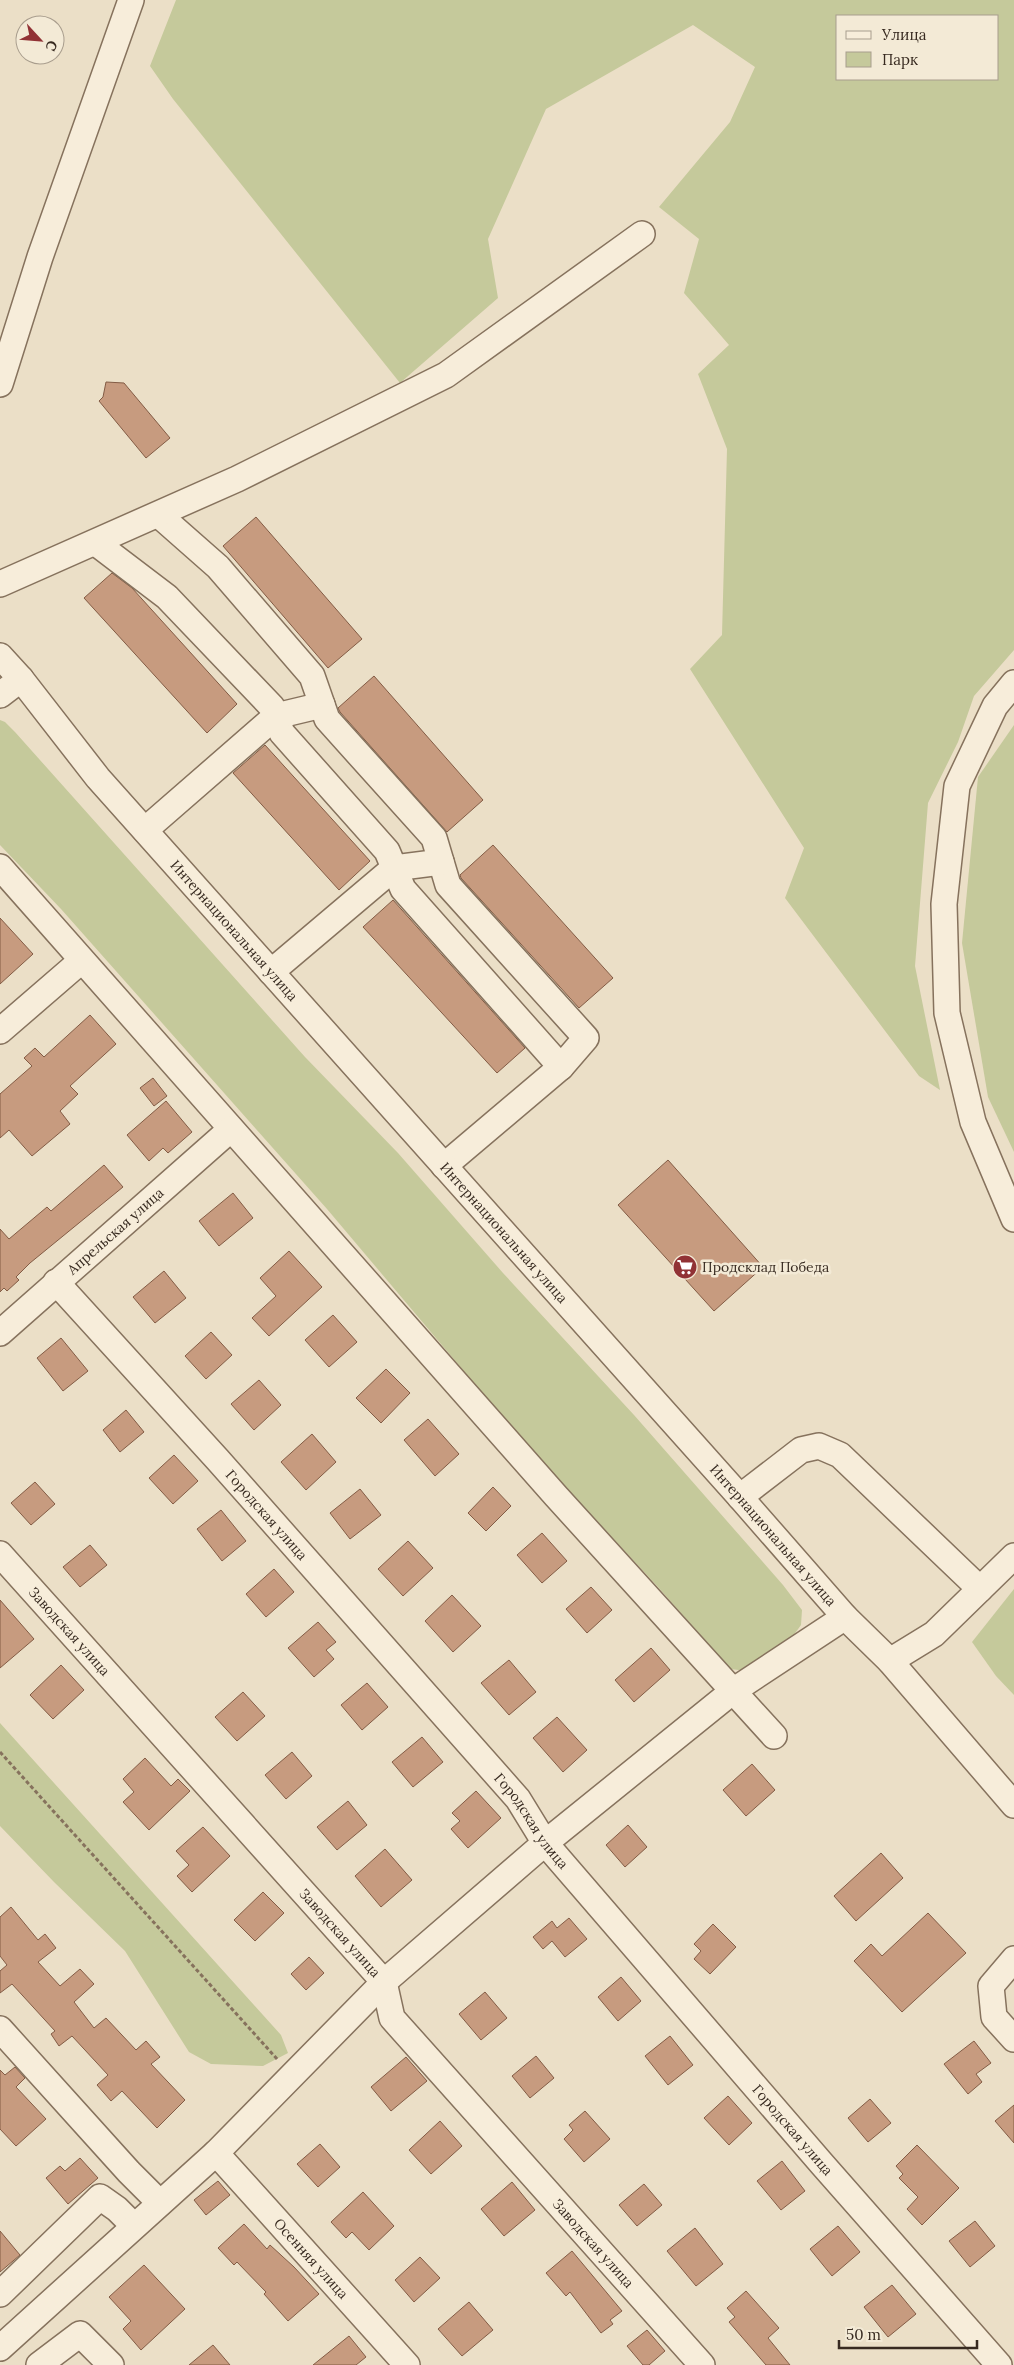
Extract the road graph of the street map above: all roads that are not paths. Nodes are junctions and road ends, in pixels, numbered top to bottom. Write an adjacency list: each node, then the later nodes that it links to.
1 (131, 0): 3 (street)
2 (642, 234): 4 (street)
3 (0, 384)
4 (159, 515): 5 (street); 11 (street)
5 (96, 543): 6 (street); 12 (street)
6 (0, 584)
7 (0, 656): 8 (street, Интернациональная улица)
8 (21, 679): 10 (street); 13 (street, Интернациональная улица)
9 (1014, 683): 23 (street)
10 (0, 695)
11 (322, 705): 12 (street); 14 (street)
12 (276, 716): 13 (street); 16 (street)
13 (145, 830): 18 (street, Интернациональная улица)
14 (442, 862): 16 (street); 20 (street)
15 (0, 867): 17 (street)
16 (394, 868): 18 (street); 20 (street)
17 (81, 961): 19 (street); 21 (street)
18 (271, 972): 22 (street, Интернациональная улица)
19 (1, 1030)
20 (561, 1066): 22 (street)
21 (231, 1129): 24 (street, Апрельская улица); 32 (street)
22 (444, 1166): 26 (street, Интернациональная улица)
23 (1014, 1219)
24 (56, 1282): 25 (street, Апрельская улица); 35 (street, Городская улица)
25 (0, 1333)
26 (740, 1496): 29 (street); 30 (street, Интернациональная улица)
27 (0, 1554): 37 (street, Заводская улица)
28 (1014, 1556): 29 (street)
29 (980, 1590): 31 (street)
30 (845, 1618): 31 (street, Интернациональная улица); 32 (street)
31 (890, 1662): 34 (street, Интернациональная улица)
32 (733, 1691): 33 (street); 35 (street)
33 (774, 1736)
34 (1014, 1804)
35 (545, 1843): 37 (street); 53 (street, Городская улица)
36 (1014, 1959): 39 (street)
37 (384, 1982): 40 (street); 52 (street, Заводская улица)
38 (0, 2029): 41 (street)
39 (1014, 2039)
40 (216, 2153): 43 (street); 51 (street, Осенняя улица)
41 (129, 2172): 42 (street); 43 (street)
42 (100, 2197): 44 (street); 45 (street)
43 (160, 2203): 44 (street)
44 (134, 2226): 46 (street)
45 (0, 2294)
46 (0, 2348)
47 (0, 2363): 48 (street)
48 (3, 2365)
49 (39, 2365): 50 (street)
50 (111, 2365)
51 (407, 2365)
52 (702, 2365)
53 (999, 2365)

